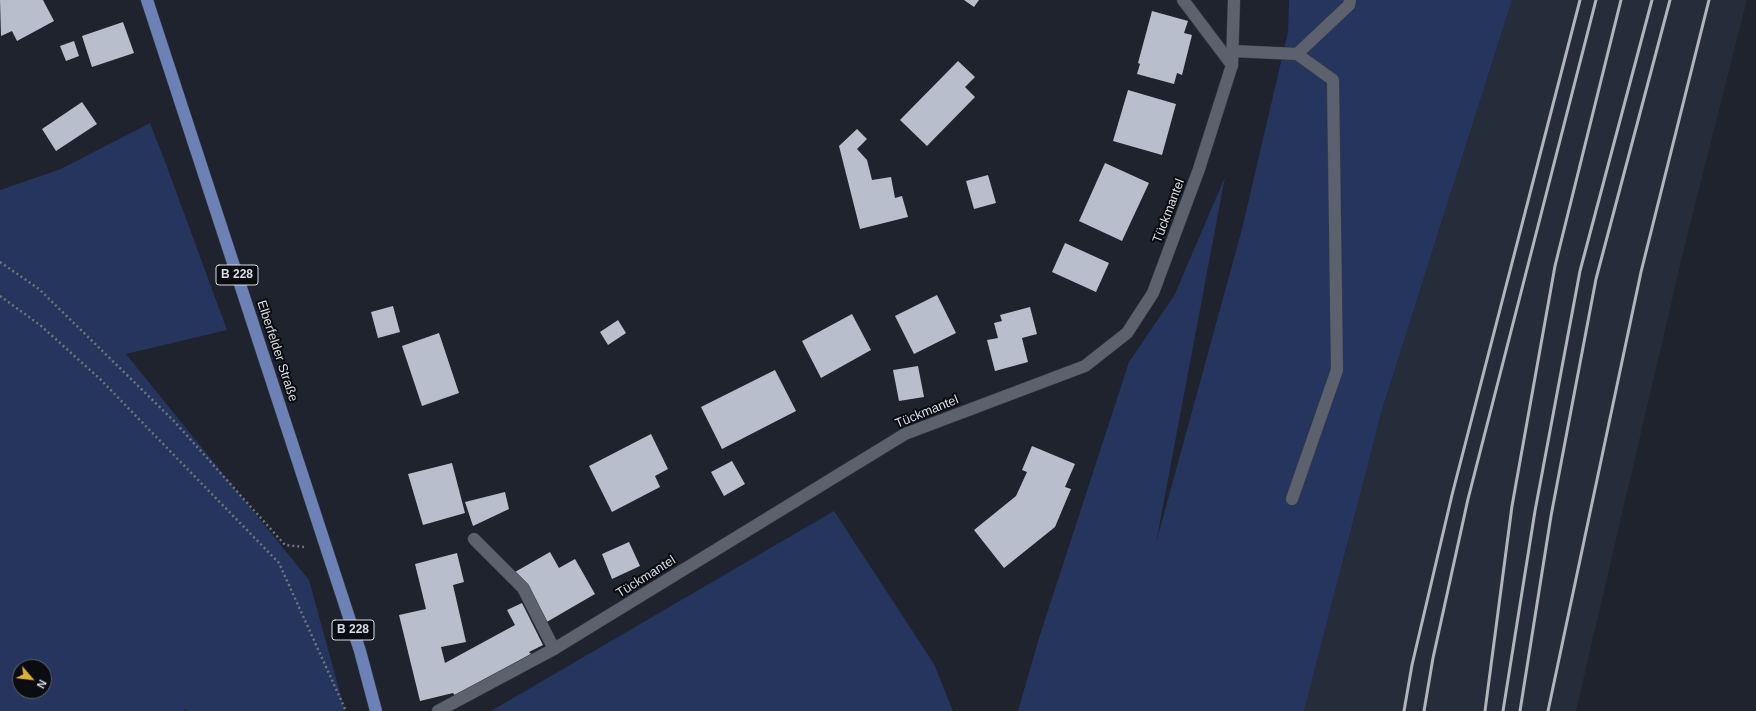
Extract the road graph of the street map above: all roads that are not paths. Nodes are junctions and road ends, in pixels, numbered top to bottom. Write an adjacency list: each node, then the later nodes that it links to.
1 (147, 0): 11 (main road, Elberfelder Straße / B 228)
2 (1183, 0): 7 (street)
3 (1234, 0): 5 (street, Tückmantel)
4 (1350, 0): 6 (street)
5 (1232, 52): 6 (street); 7 (street, Tückmantel)
6 (1297, 54): 8 (street)
7 (1232, 65): 10 (street, Tückmantel)
8 (1292, 499)
9 (474, 539): 10 (street)
10 (554, 649): 12 (street, Tückmantel)
11 (376, 711)
12 (438, 711)

